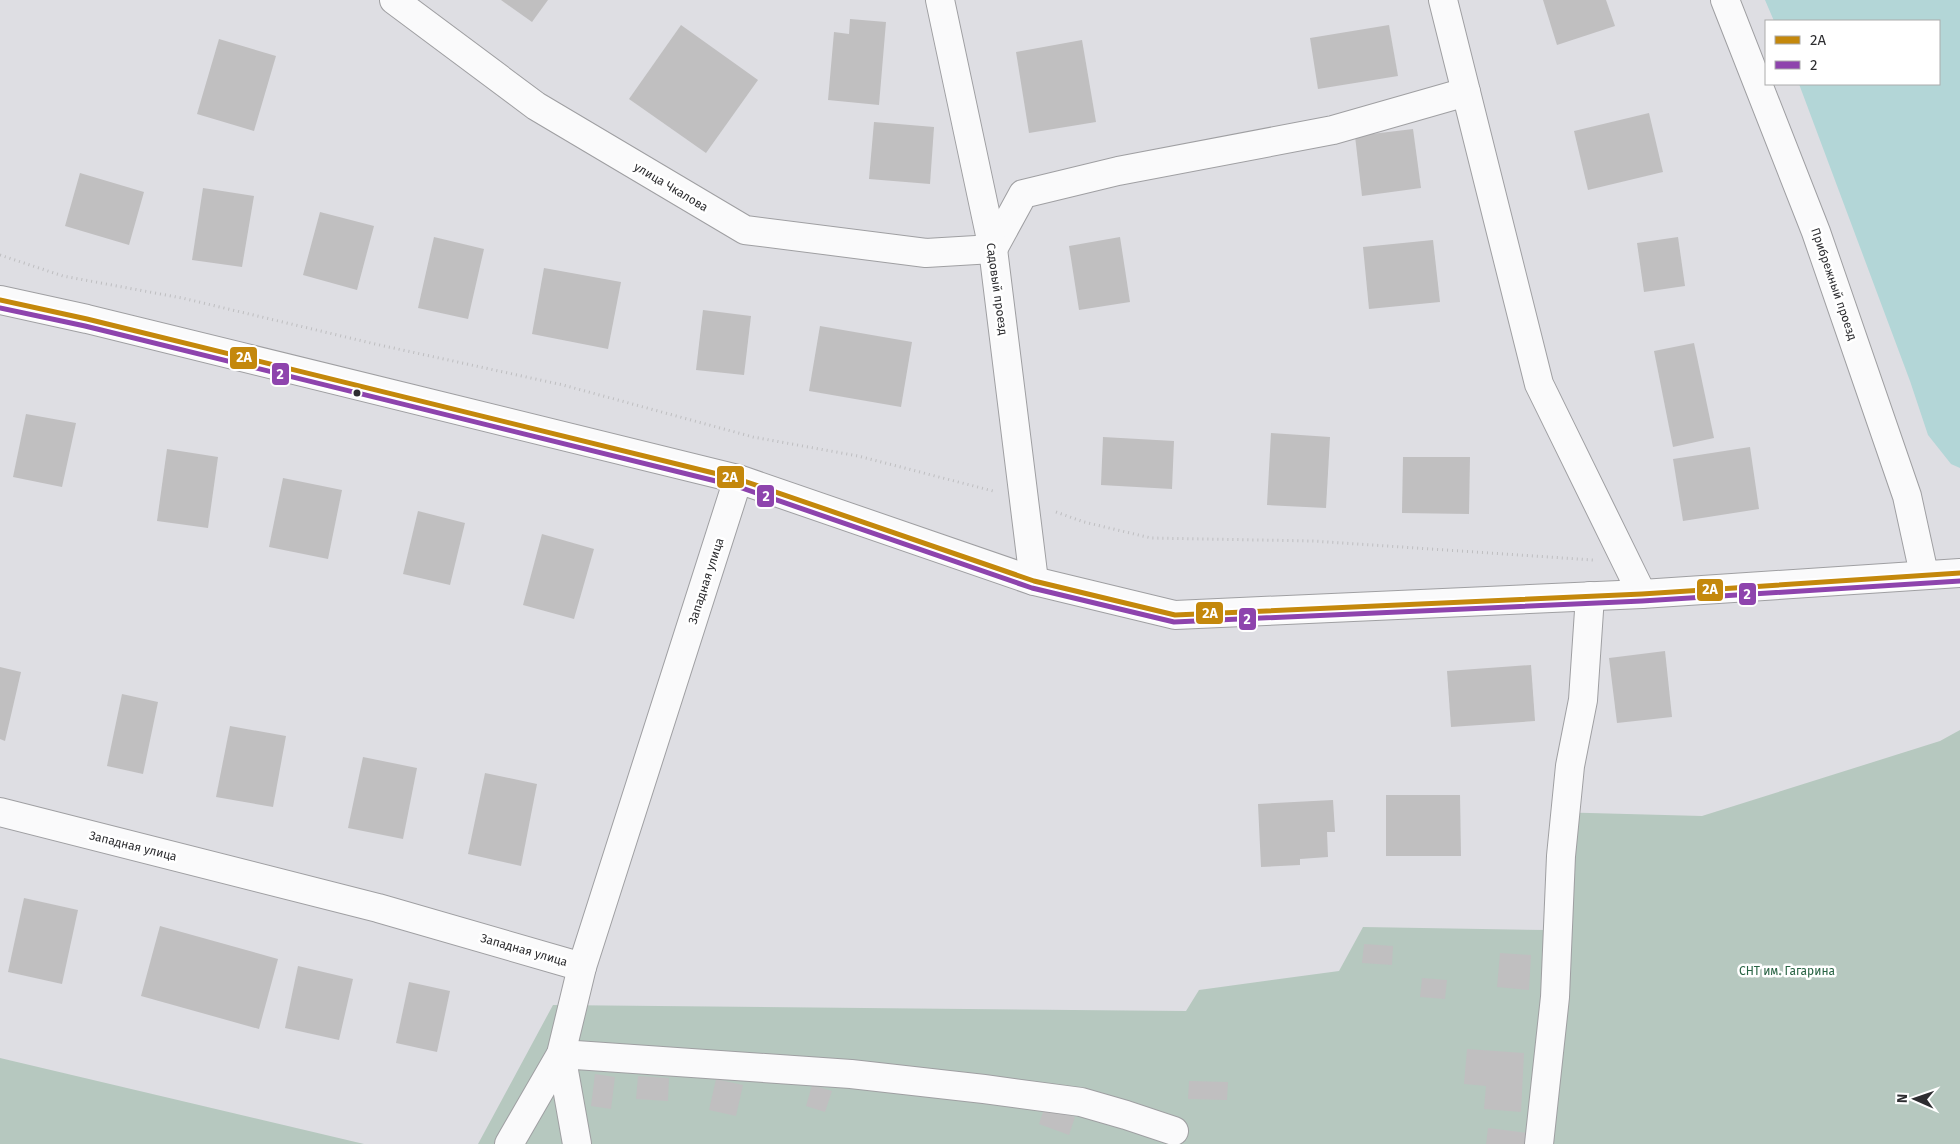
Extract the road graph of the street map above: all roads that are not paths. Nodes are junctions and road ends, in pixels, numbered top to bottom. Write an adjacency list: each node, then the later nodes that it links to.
1 (394, 0): 6 (street, улица Чкалова)
2 (940, 0): 6 (street, Садовый проезд)
3 (1443, 0): 5 (street)
4 (1725, 0): 10 (street, Прибрежный проезд)
5 (1466, 92): 6 (street); 12 (street)
6 (993, 249): 11 (street, Садовый проезд)
7 (0, 300): 8 (street)
8 (738, 479): 11 (street); 15 (street, Западная улица)
9 (1960, 573): 10 (street)
10 (1924, 574): 12 (street)
11 (1034, 581): 13 (street)
12 (1642, 594): 13 (street)
13 (1590, 596): 20 (street)
14 (0, 812): 15 (street, Западная улица)
15 (582, 967): 16 (street)
16 (561, 1054): 17 (street); 18 (street); 19 (street)
17 (1174, 1131)
18 (509, 1144)
19 (577, 1144)
20 (1539, 1144)

